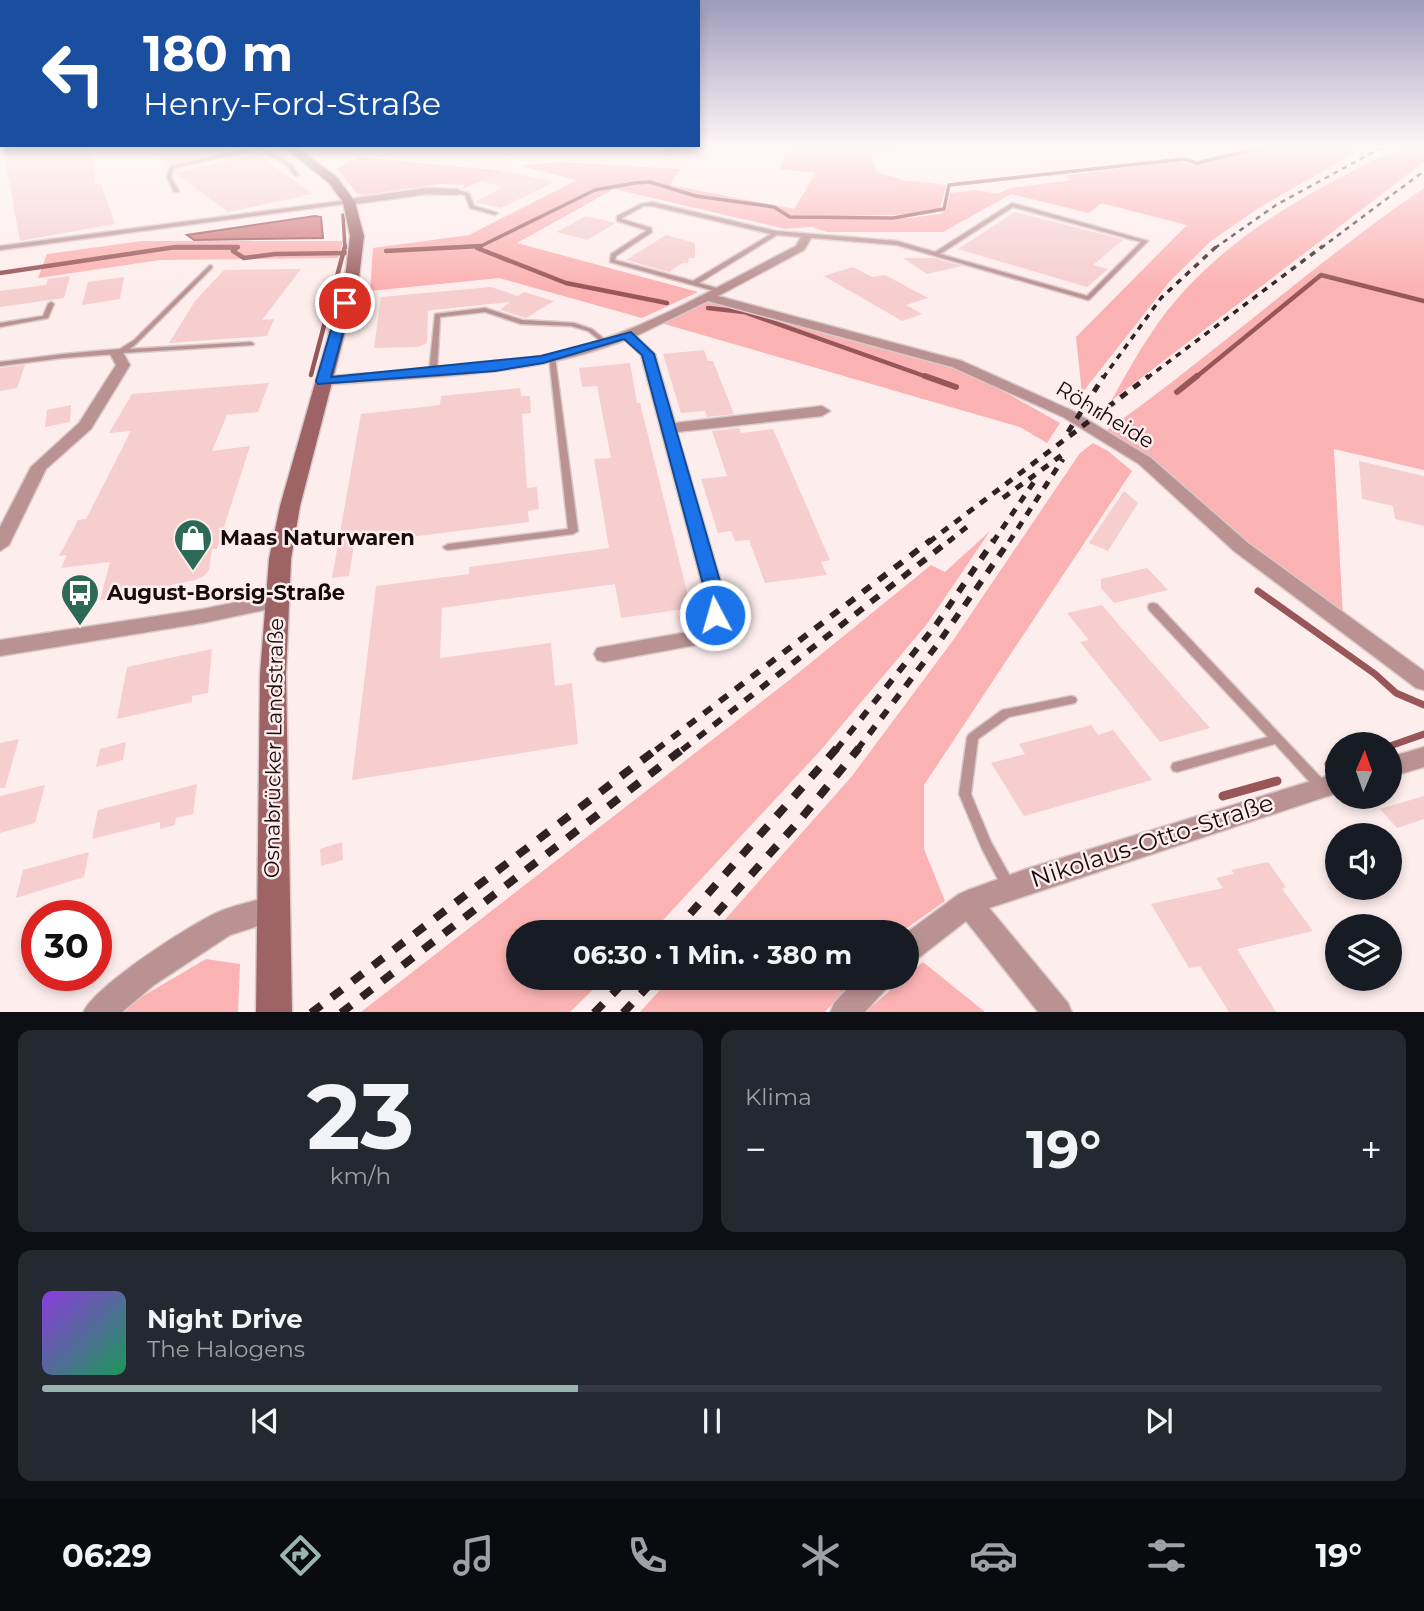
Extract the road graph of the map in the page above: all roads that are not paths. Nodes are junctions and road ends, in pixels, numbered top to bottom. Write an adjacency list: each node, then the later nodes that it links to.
1 (342, 192): 4 (street, Osnabrücker Landstraße)
2 (418, 192): 4 (street)
3 (458, 192): 5 (lane)
4 (349, 202): 8 (lane); 22 (street, Osnabrücker Landstraße)
5 (495, 213)
6 (776, 233): 7 (lane); 11 (lane); 11 (lane)
7 (806, 237): 9 (lane); 12 (street)
8 (0, 248)
9 (936, 254): 9 (lane)
10 (210, 267): 18 (lane)
11 (694, 283): 12 (lane)
12 (712, 293): 15 (street); 31 (street, Röhrheide)
13 (51, 304): 14 (lane)
14 (0, 325)
15 (626, 334): 16 (street); 24 (street)
16 (606, 342): 19 (street); 21 (lane)
17 (251, 344): 18 (lane)
18 (117, 354): 20 (lane); 25 (street)
19 (552, 357): 21 (street); 26 (lane)
20 (0, 364)
21 (433, 372): 22 (street)
22 (323, 381): 27 (street, Osnabrücker Landstraße)
23 (822, 411): 24 (street)
24 (670, 428): 30 (street)
25 (0, 545)
26 (448, 547)
27 (276, 601): 29 (street); 41 (street, Osnabrücker Landstraße)
28 (1153, 607): 33 (lane)
29 (0, 648)
30 (604, 654)
31 (1424, 682)
32 (1071, 700): 39 (lane)
33 (1277, 739): 36 (lane); 37 (lane)
34 (1424, 757): 35 (street)
35 (1402, 764)
36 (1177, 767)
37 (1325, 781)
38 (1325, 787): 39 (street, Nikolaus-Otto-Straße)
39 (1009, 887): 40 (street, Nikolaus-Otto-Straße)
40 (968, 902): 42 (street, Nikolaus-Otto-Straße); 47 (street)
41 (273, 909): 44 (street); 45 (street, Osnabrücker Landstraße)
42 (919, 940)
43 (866, 990): 46 (street)
44 (98, 1012)
45 (274, 1012)
46 (845, 1012)
47 (1057, 1012)

